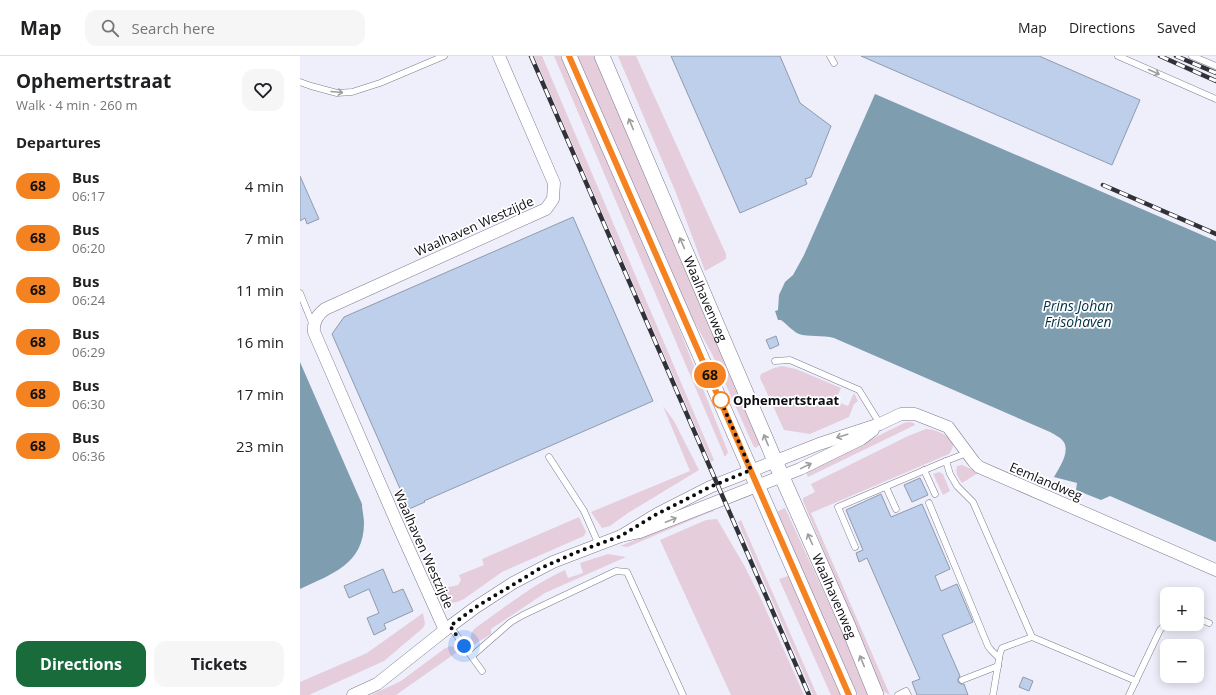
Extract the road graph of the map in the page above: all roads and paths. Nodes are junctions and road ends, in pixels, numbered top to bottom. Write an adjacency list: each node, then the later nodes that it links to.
1 (444, 56): 10 (lane, one-way to 1)
2 (499, 56): 13 (street, Waalhaven Westzijde)
3 (569, 56): 20 (street, Waalhavenweg)
4 (602, 56): 18 (street, Waalhavenweg, one-way to 4)
5 (830, 56): 8 (lane)
6 (1118, 56): 11 (lane, one-way to 11)
7 (1192, 56): 9 (lane)
8 (834, 63)
9 (1216, 66)
10 (300, 82)
11 (1216, 99)
12 (300, 293): 13 (lane, Waalhaven Westzijde)
13 (313, 326): 34 (street, Waalhaven Westzijde)
14 (775, 361): 15 (lane)
15 (880, 424): 16 (street, Eemlandweg); 18 (street, Eemlandweg, one-way to 18); 22 (street, Eemlandweg, one-way to 15)
16 (966, 453): 19 (lane); 31 (street, Eemlandweg)
17 (549, 457): 29 (lane)
18 (775, 461): 20 (street, Eemlandweg); 22 (street, Waalhavenweg)
19 (946, 461): 21 (lane); 36 (lane)
20 (751, 470): 23 (street, Waalhavenweg); 28 (street)
21 (924, 470): 24 (lane); 25 (lane)
22 (782, 476): 23 (street, Eemlandweg); 46 (street, Waalhavenweg, one-way to 22)
23 (757, 485): 28 (street, one-way to 23); 45 (street, Waalhavenweg)
24 (886, 487): 27 (lane); 30 (lane)
25 (935, 494)
26 (928, 503): 38 (lane)
27 (896, 510)
28 (621, 536): 29 (street)
29 (599, 545): 34 (street)
30 (855, 547)
31 (1216, 570)
32 (1204, 621): 33 (lane)
33 (1209, 623)
34 (447, 628): 37 (lane); 43 (street)
35 (1160, 630): 42 (lane)
36 (1032, 637): 38 (lane); 42 (lane)
37 (472, 656): 40 (lane); 44 (lane)
38 (999, 658): 39 (lane)
39 (998, 666): 41 (lane); 49 (lane)
40 (482, 671)
41 (962, 680)
42 (1136, 681): 50 (lane)
43 (352, 695)
44 (684, 695)
45 (849, 695)
46 (876, 695)
47 (898, 695): 48 (lane)
48 (908, 695)
49 (993, 695)
50 (1129, 695)

